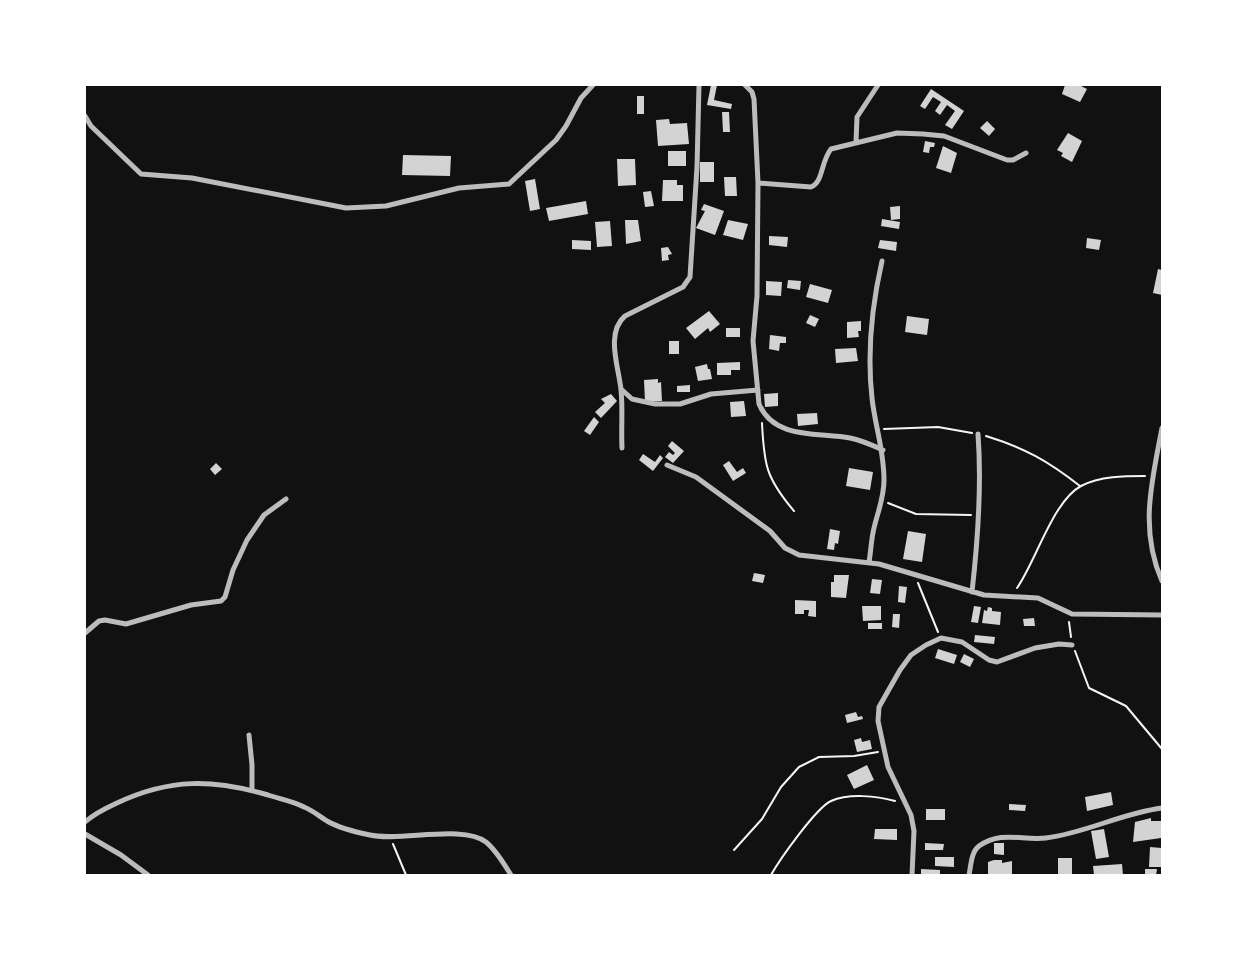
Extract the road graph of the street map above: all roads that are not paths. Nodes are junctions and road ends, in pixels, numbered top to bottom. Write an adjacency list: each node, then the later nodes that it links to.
1 (592, 85): 5 (street)
2 (699, 85): 10 (street)
3 (745, 85): 8 (street)
4 (878, 85): 6 (street)
5 (85, 116)
6 (856, 142): 7 (street); 8 (street)
7 (1026, 153)
8 (758, 183): 11 (street)
9 (882, 261): 15 (street)
10 (621, 389): 11 (street); 14 (street)
11 (758, 390): 15 (street)
12 (1162, 428): 19 (street)
13 (978, 434): 20 (street)
14 (622, 448)
15 (883, 450): 18 (street)
16 (667, 465): 18 (street)
17 (286, 499): 22 (street)
18 (869, 562): 20 (street)
19 (1162, 581)
20 (972, 592): 21 (street)
21 (1162, 615)
22 (85, 633)
23 (1072, 645): 31 (street)
24 (249, 735): 25 (street)
25 (252, 790): 27 (street); 30 (street)
26 (1162, 808): 32 (street)
27 (85, 822)
28 (85, 834): 29 (street)
29 (148, 875)
30 (511, 875)
31 (912, 875)
32 (969, 875)

